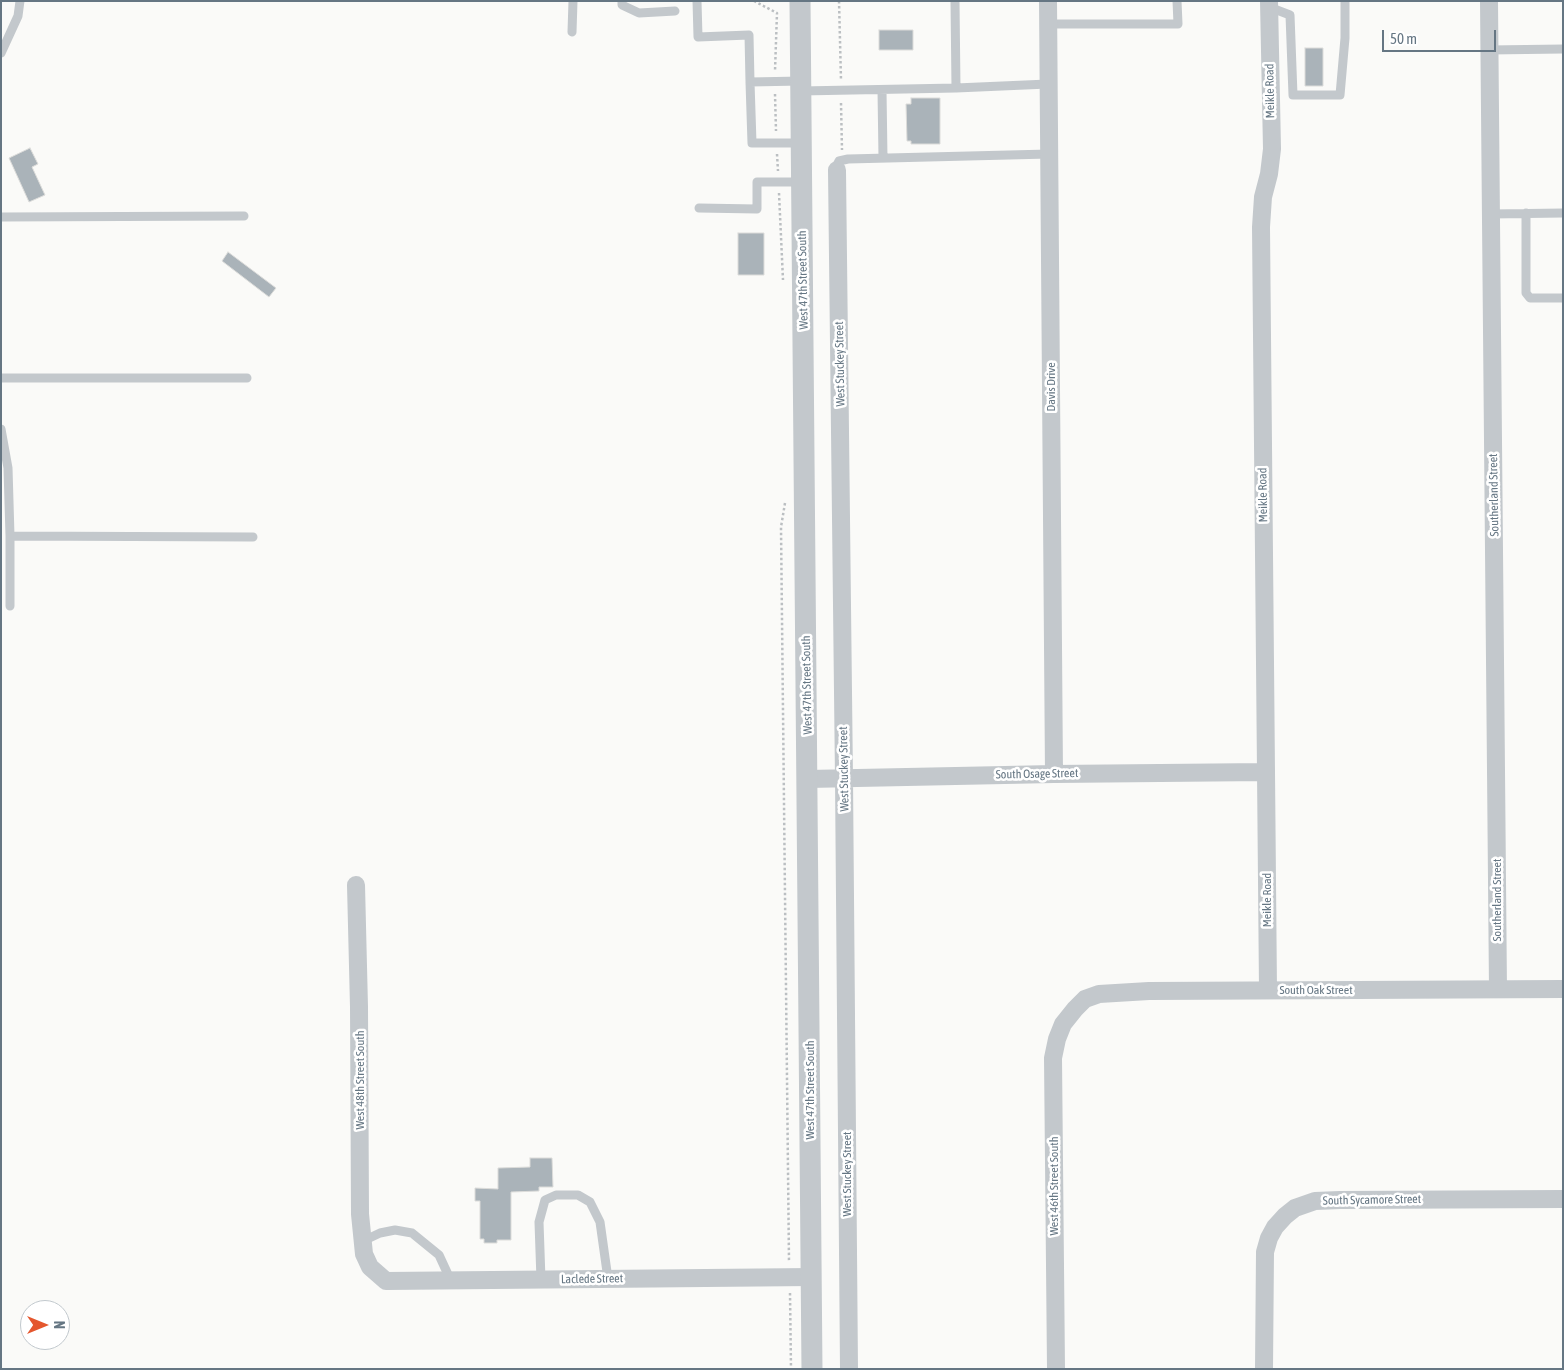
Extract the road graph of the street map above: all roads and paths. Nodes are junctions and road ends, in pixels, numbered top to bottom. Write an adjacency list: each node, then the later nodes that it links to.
1 (20, 1): 19 (lane)
2 (573, 1): 16 (lane)
3 (622, 1): 14 (lane)
4 (697, 1): 21 (lane)
5 (754, 1): 20 (path)
6 (800, 1): 23 (street, West 47th Street South)
7 (839, 1): 25 (path)
8 (955, 1): 24 (lane)
9 (1048, 1): 15 (street, Davis Drive)
10 (1177, 1): 15 (lane)
11 (1345, 1): 13 (lane)
12 (1489, 1): 18 (street, Southerland Street)
13 (1269, 4): 50 (street, Meikle Road)
14 (675, 11)
15 (1048, 24): 22 (street, Davis Drive)
16 (572, 32)
17 (1563, 49): 18 (lane)
18 (1489, 50): 38 (street, Southerland Street)
19 (1, 53)
20 (775, 81): 21 (lane); 23 (lane); 27 (path)
21 (750, 82): 27 (lane)
22 (1048, 84): 24 (lane); 30 (street, Davis Drive)
23 (801, 86): 25 (lane); 28 (street, West 47th Street South)
24 (956, 88): 26 (lane)
25 (841, 90): 26 (lane); 29 (path)
26 (882, 90): 31 (lane)
27 (777, 143): 28 (lane); 33 (path)
28 (802, 143): 34 (street, West 47th Street South)
29 (842, 150)
30 (1049, 154): 31 (lane); 51 (street, Davis Drive)
31 (883, 158): 32 (lane)
32 (837, 170): 53 (street, West Stuckey Street)
33 (778, 182): 34 (lane); 35 (lane); 41 (path)
34 (802, 182): 52 (street, West 47th Street South)
35 (699, 208)
36 (1563, 212): 37 (lane)
37 (1526, 213): 38 (lane); 42 (lane)
38 (1491, 214): 55 (street, Southerland Street)
39 (244, 216): 40 (lane)
40 (1, 217)
41 (783, 289)
42 (1563, 298)
43 (1, 378): 44 (lane)
44 (247, 378)
45 (1, 429): 47 (lane)
46 (785, 502): 62 (path)
47 (10, 536): 48 (lane); 49 (lane)
48 (252, 537)
49 (10, 606)
50 (1266, 772): 51 (street, South Osage Street); 57 (street, Meikle Road)
51 (1054, 774): 53 (street, South Osage Street)
52 (808, 779): 53 (street, South Osage Street); 63 (street, West 47th Street South)
53 (844, 779): 69 (street, West Stuckey Street)
54 (356, 885): 60 (street, West 48th Street South)
55 (1498, 989): 56 (street, South Oak Street); 57 (street, South Oak Street)
56 (1563, 989)
57 (1268, 990): 58 (street, South Oak Street)
58 (1074, 1009): 70 (street, West 46th Street South)
59 (1563, 1199): 71 (street, South Sycamore Street)
60 (363, 1241): 61 (street, West 48th Street South); 66 (lane)
61 (375, 1272): 66 (street, Laclede Street)
62 (789, 1277): 63 (street, Laclede Street); 64 (street, Laclede Street); 67 (path)
63 (812, 1277): 68 (street, West 47th Street South)
64 (608, 1279): 65 (street, Laclede Street); 65 (lane)
65 (541, 1280): 66 (street, Laclede Street)
66 (451, 1281)
67 (791, 1369)
68 (812, 1369)
69 (849, 1369)
70 (1056, 1369)
71 (1264, 1369)

